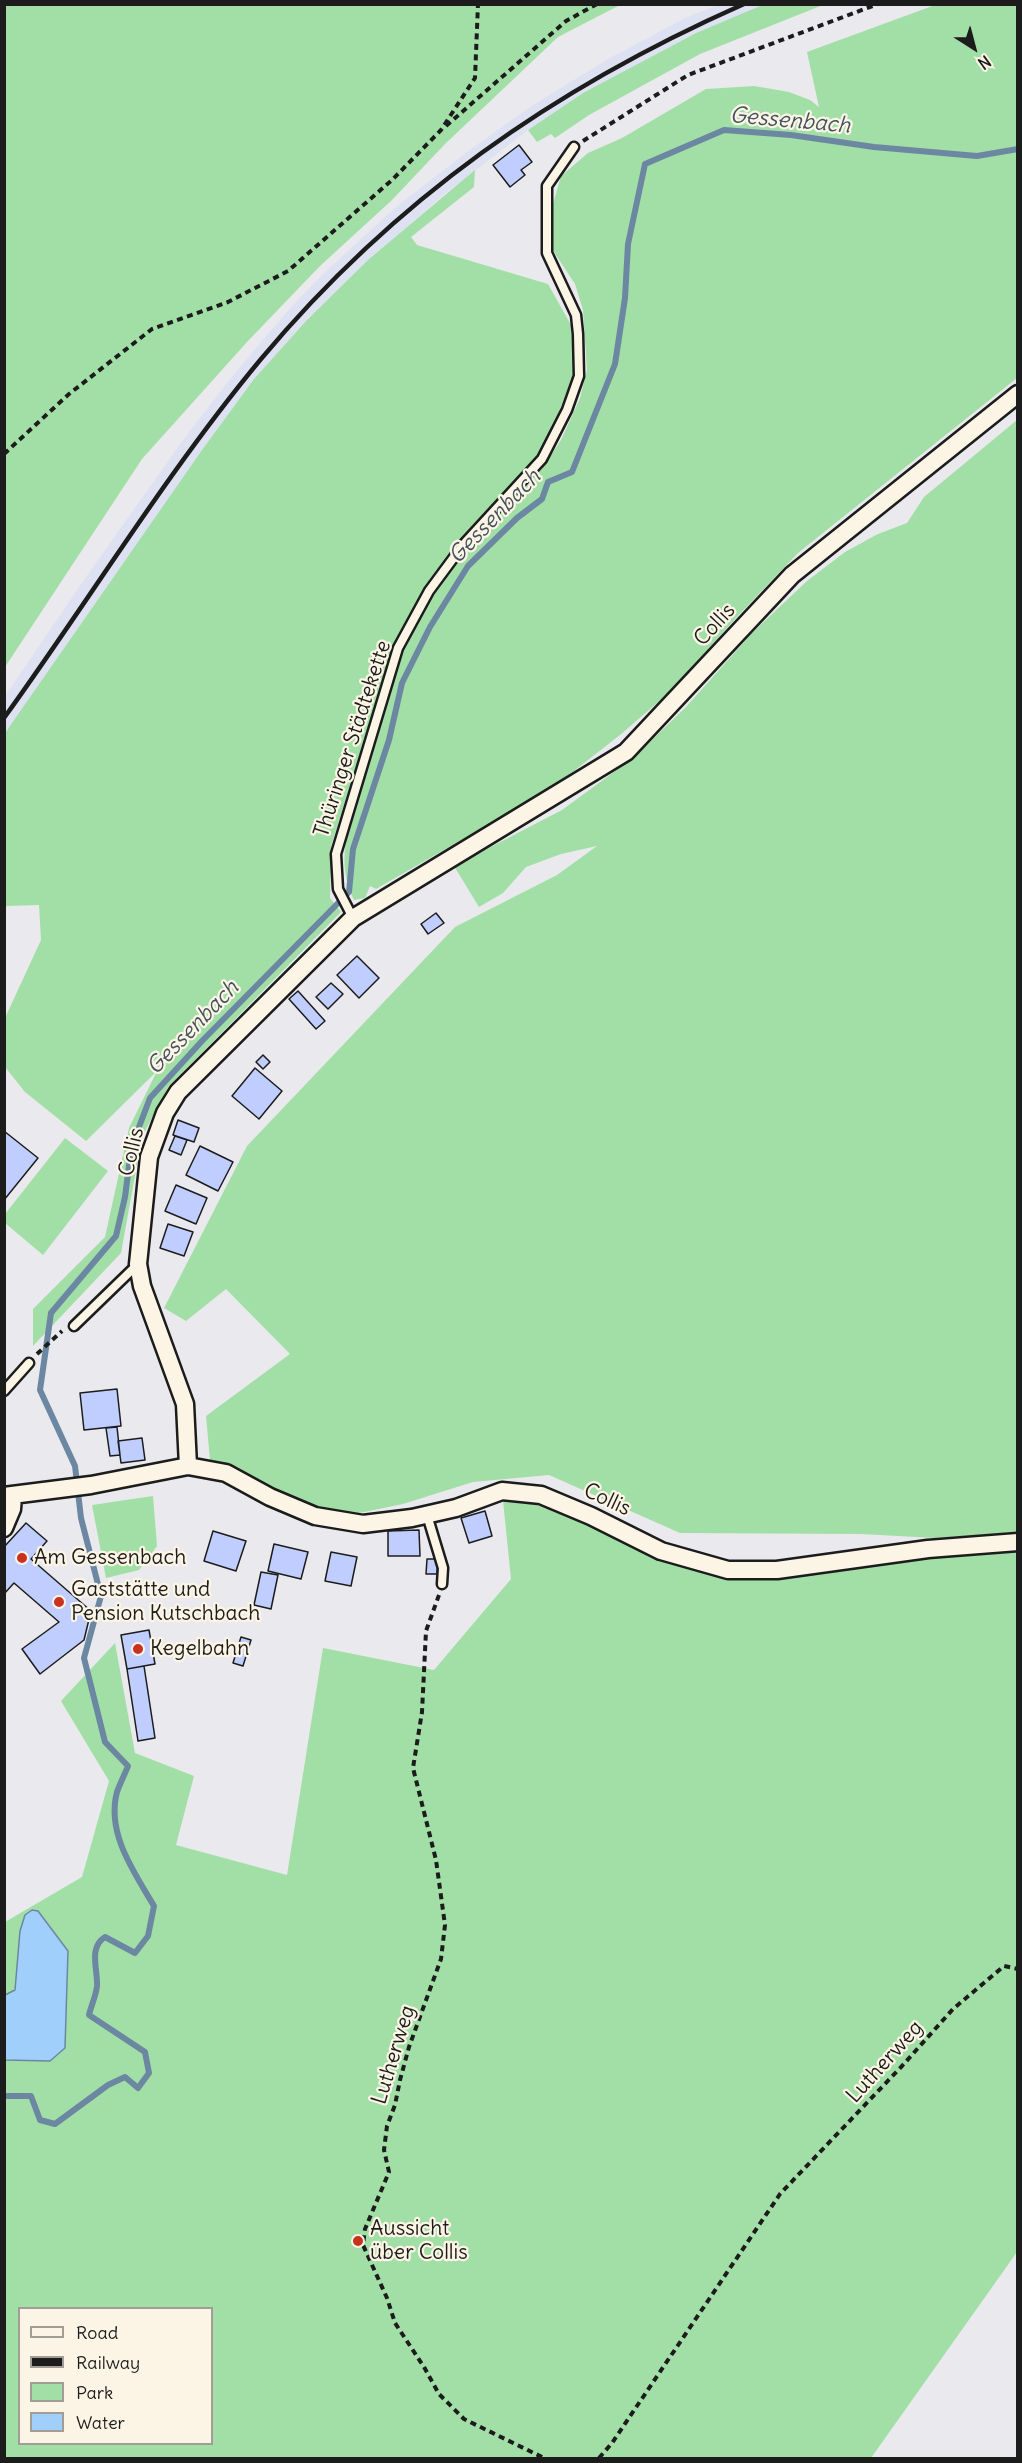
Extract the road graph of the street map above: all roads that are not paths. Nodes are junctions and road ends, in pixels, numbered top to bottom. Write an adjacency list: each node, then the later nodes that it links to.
1 (574, 147): 3 (lane, Thüringer Städtekette)
2 (1017, 394): 3 (street, Collis)
3 (350, 913): 4 (street, Collis)
4 (138, 1264): 5 (lane); 8 (street, Collis)
5 (74, 1326)
6 (29, 1363): 7 (lane)
7 (4, 1391)
8 (188, 1466): 9 (street, Collis); 10 (street, Collis)
9 (9, 1496): 11 (street, Collis)
10 (427, 1515): 12 (street, Collis); 13 (lane)
11 (4, 1528)
12 (1017, 1542)
13 (442, 1584)

